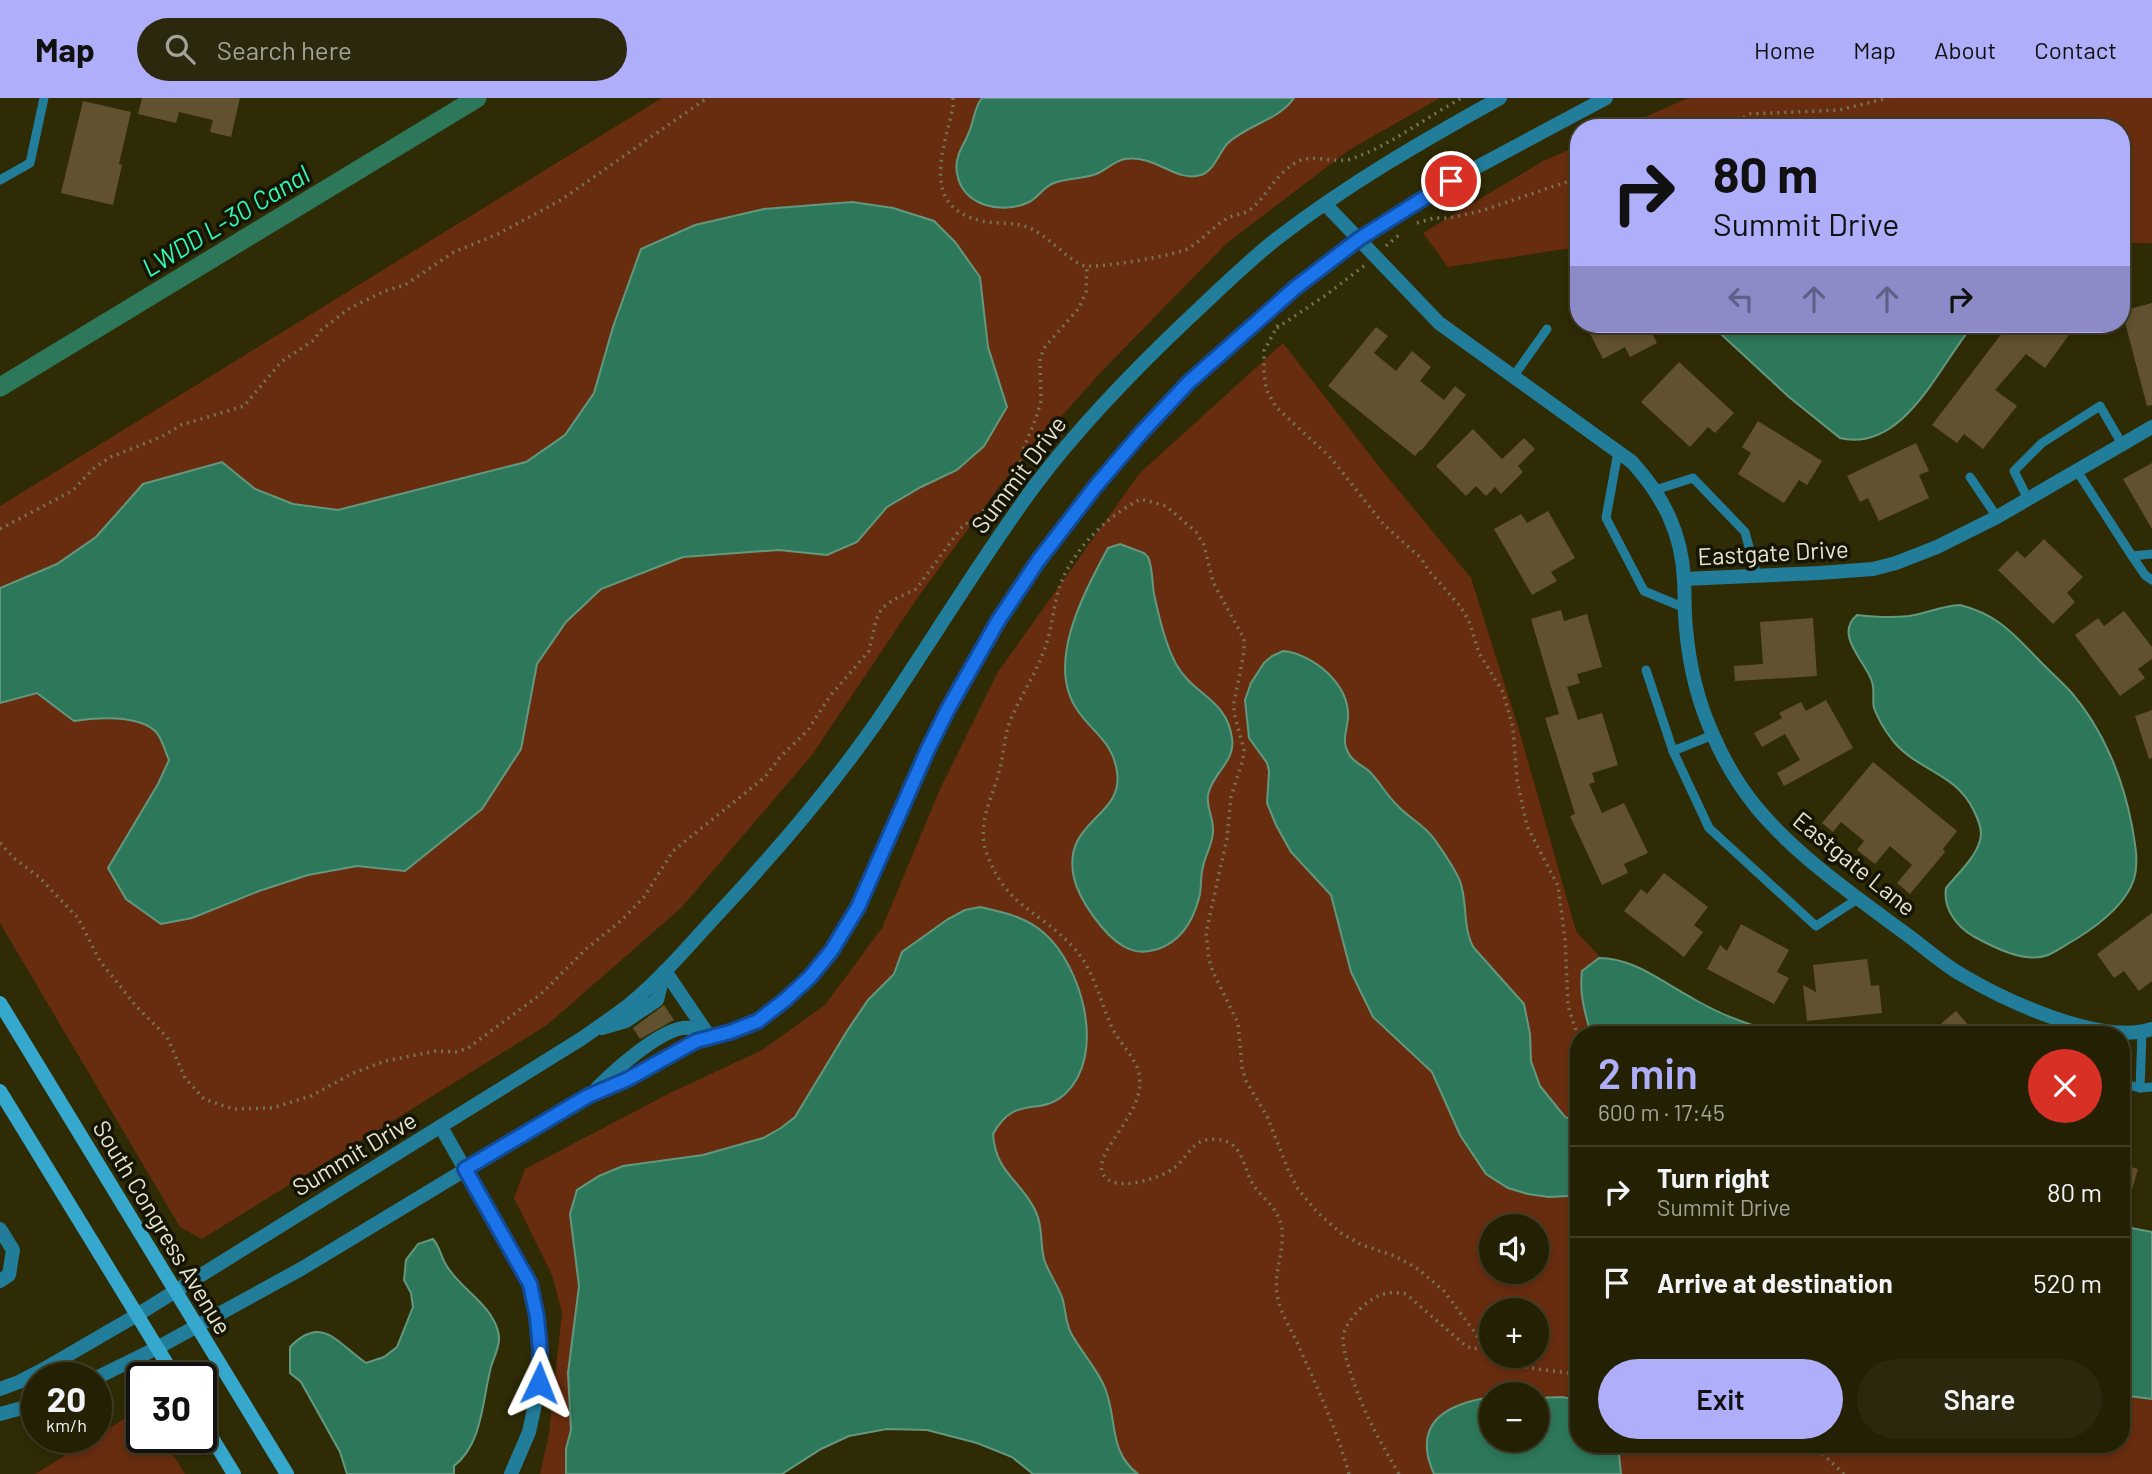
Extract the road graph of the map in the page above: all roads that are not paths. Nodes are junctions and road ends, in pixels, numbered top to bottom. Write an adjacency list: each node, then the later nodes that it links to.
1 (44, 98): 4 (lane)
2 (1500, 98): 5 (street, Summit Drive)
3 (1606, 98): 6 (street)
4 (0, 180)
5 (1326, 205): 6 (street, Eastgate Drive); 27 (street, Summit Drive)
6 (1359, 239): 8 (street, Eastgate Drive); 31 (street)
7 (1547, 329): 8 (lane)
8 (1513, 377): 11 (street, Eastgate Drive)
9 (2152, 427): 10 (street, Eastgate Drive)
10 (2122, 444): 12 (street, Eastgate Drive); 15 (lane)
11 (1618, 452): 14 (street, Eastgate Drive); 22 (lane)
12 (2077, 471): 15 (street, Eastgate Drive); 18 (lane)
13 (1970, 477): 16 (lane)
14 (1655, 490): 19 (lane); 20 (street, Eastgate Drive)
15 (2028, 499): 16 (street, Eastgate Drive)
16 (1997, 517): 19 (street, Eastgate Drive)
17 (2152, 554): 18 (lane)
18 (2132, 556): 21 (lane)
19 (1757, 576): 20 (street, Eastgate Drive)
20 (1685, 579): 22 (street, Eastgate Lane)
21 (2152, 580)
22 (1685, 608): 24 (street, Eastgate Lane)
23 (1646, 670): 25 (lane)
24 (1713, 736): 25 (lane); 26 (street, Eastgate Lane)
25 (1672, 751): 26 (lane)
26 (1859, 898): 29 (street, Eastgate Lane)
27 (665, 971): 31 (street); 36 (street, Summit Drive)
28 (0, 1003): 40 (main road, South Congress Avenue)
29 (2087, 1026)
30 (2147, 1031): 34 (lane)
31 (710, 1037): 37 (street)
32 (2130, 1085): 34 (lane)
33 (2152, 1087): 34 (lane)
34 (2140, 1088)
35 (0, 1091): 41 (main road)
36 (441, 1127): 37 (street); 40 (street, Summit Drive)
37 (465, 1169): 42 (street); 54 (street)
38 (0, 1229): 39 (street)
39 (0, 1281)
40 (175, 1291): 41 (street, Summit Drive); 42 (main road, South Congress Avenue)
41 (137, 1315): 43 (main road); 44 (street, Summit Drive)
42 (197, 1326): 43 (street); 53 (main road, South Congress Avenue)
43 (157, 1348): 45 (main road); 46 (street)
44 (62, 1362)
45 (166, 1362)
46 (112, 1370)
47 (21, 1383): 48 (street, Summit Drive)
48 (0, 1389)
49 (21, 1408): 50 (street)
50 (0, 1414)
51 (217, 1446): 52 (main road)
52 (234, 1474)
53 (287, 1474)
54 (511, 1474)

